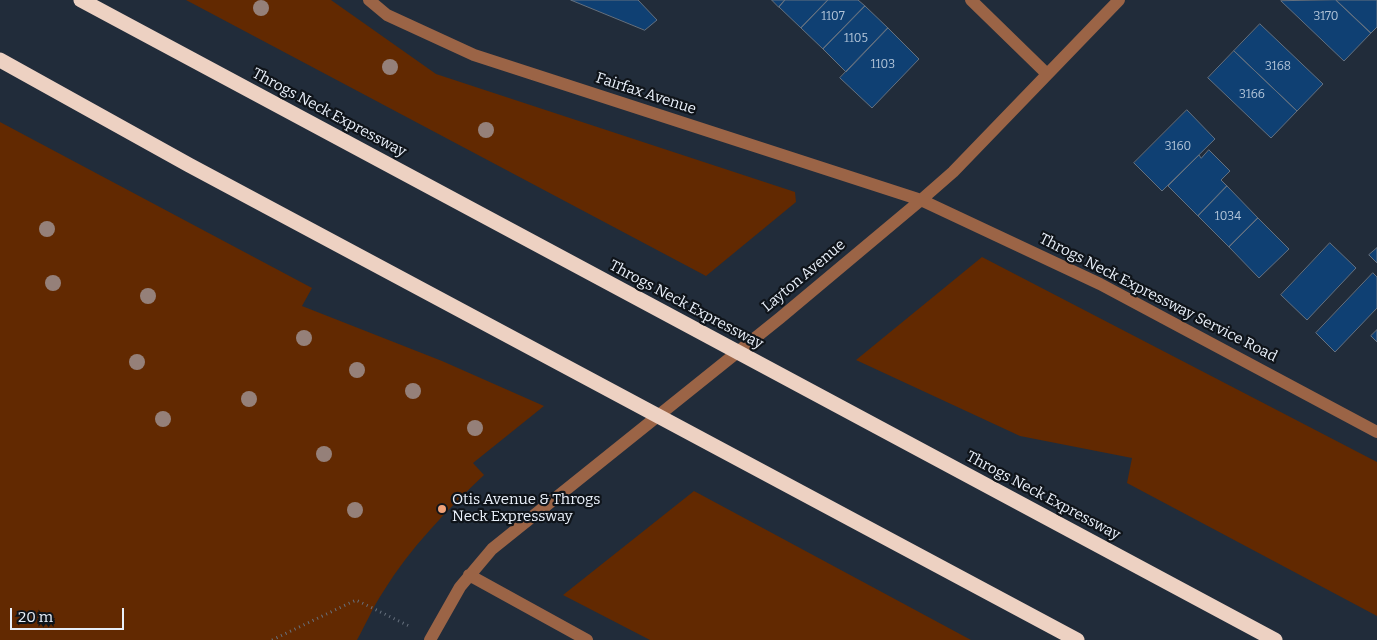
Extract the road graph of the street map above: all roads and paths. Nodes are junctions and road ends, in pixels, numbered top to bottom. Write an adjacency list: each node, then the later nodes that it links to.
1 (81, 0): 14 (highway, Throgs Neck Expressway)
2 (369, 0): 7 (street, Fairfax Avenue)
3 (971, 0): 6 (street)
4 (1119, 0): 6 (street, Layton Avenue)
5 (0, 60): 13 (highway)
6 (1047, 74): 7 (street, Layton Avenue)
7 (921, 200): 8 (street, Throgs Neck Expressway Service Road); 9 (street, Layton Avenue)
8 (1377, 432)
9 (469, 575): 10 (street, Layton Avenue); 12 (street)
10 (430, 639): 11 (path)
11 (272, 640)
12 (587, 640)
13 (1077, 640)
14 (1275, 640)

